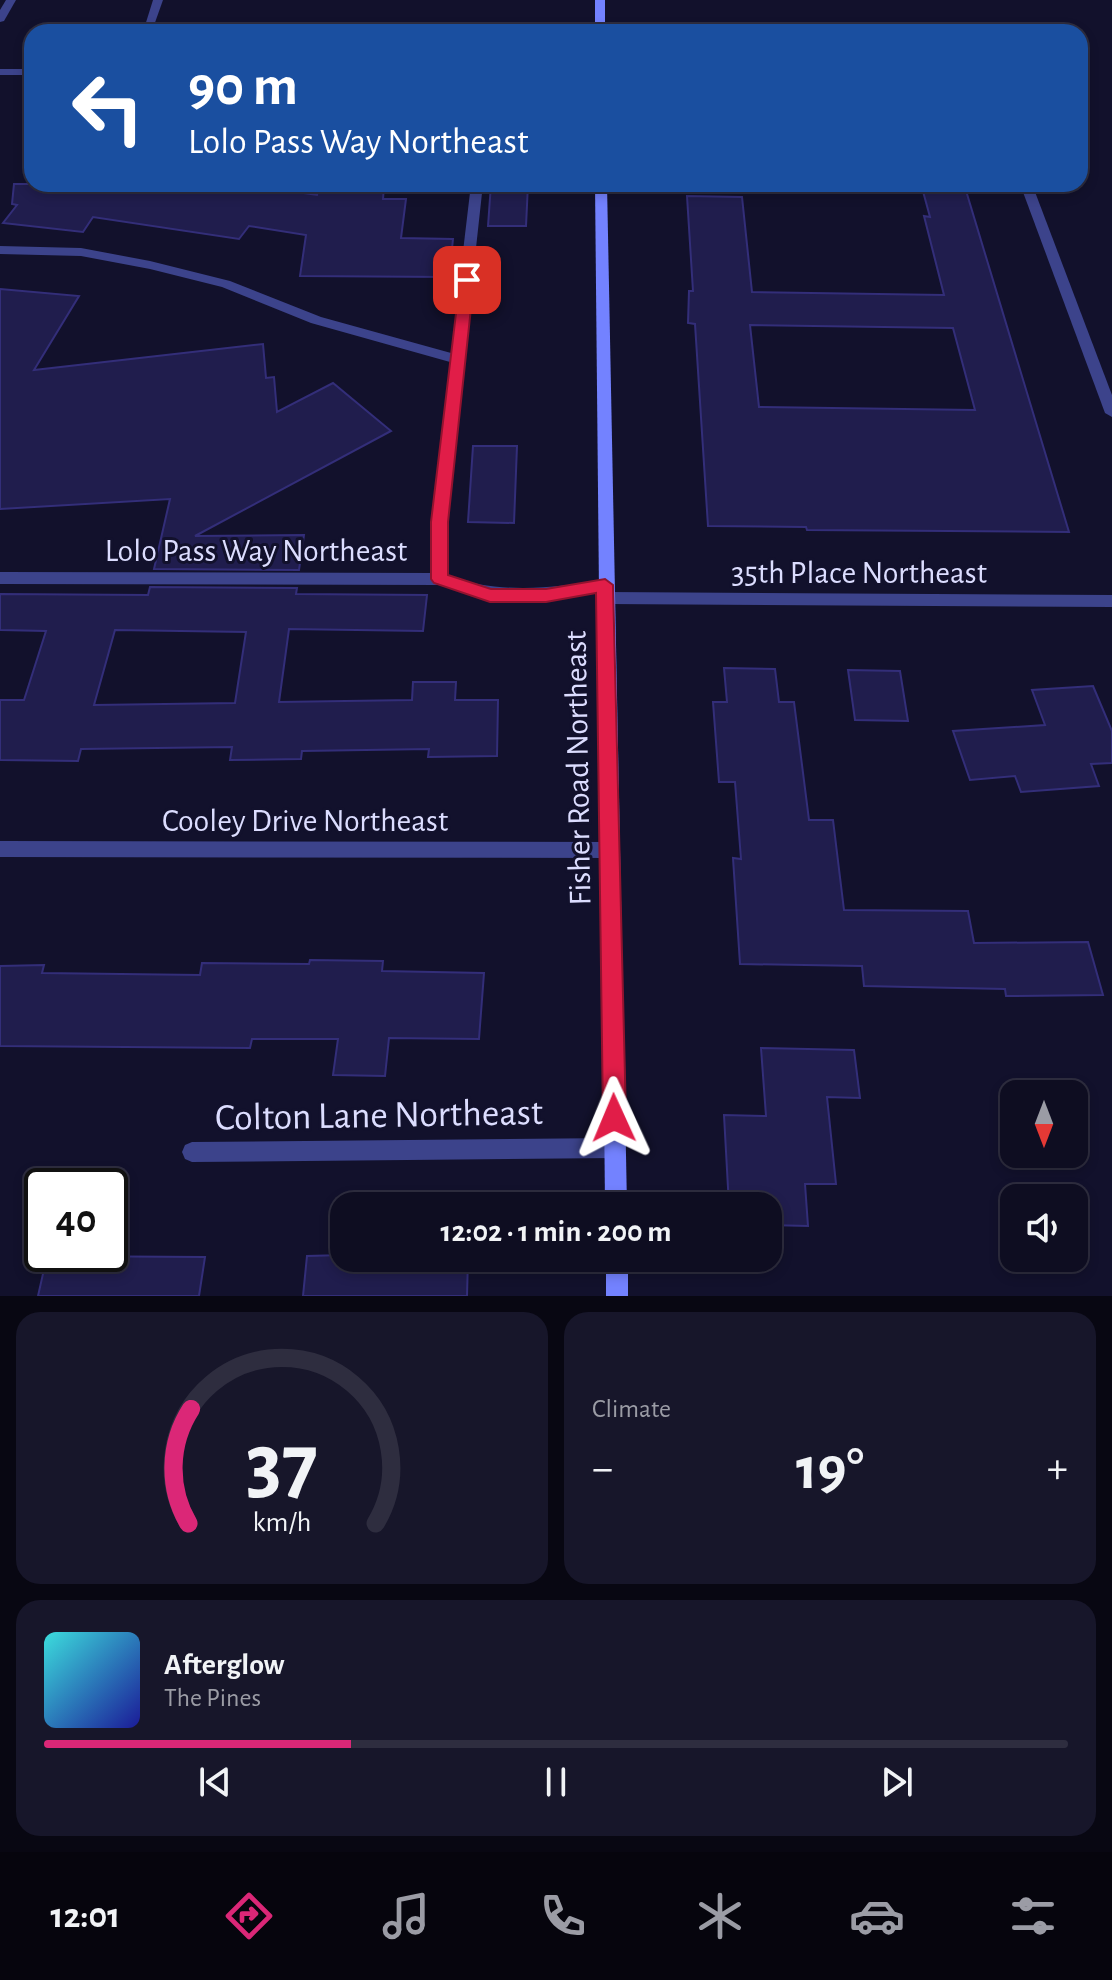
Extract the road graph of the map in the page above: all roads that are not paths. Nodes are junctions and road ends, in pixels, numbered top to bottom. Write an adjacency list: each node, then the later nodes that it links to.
1 (11, 0): 4 (street)
2 (158, 0): 5 (street)
3 (600, 0): 6 (street)
4 (0, 19)
5 (149, 24)
6 (600, 24)
7 (0, 72): 8 (street)
8 (24, 72)
9 (476, 192): 13 (street)
10 (601, 192): 17 (street, Fisher Road Northeast)
11 (1029, 192): 14 (street)
12 (0, 250): 13 (street)
13 (456, 359): 16 (street)
14 (1112, 413)
15 (0, 578): 16 (street, Lolo Pass Way Northeast)
16 (440, 579): 17 (street, Lolo Pass Way Northeast)
17 (605, 592): 18 (street, 35th Place Northeast); 20 (street, Fisher Road Northeast)
18 (1112, 601)
19 (0, 849): 20 (street, Cooley Drive Northeast)
20 (610, 850): 21 (street, Fisher Road Northeast)
21 (615, 1148): 22 (street, Colton Lane Northeast); 23 (street, Fisher Road Northeast)
22 (192, 1152)
23 (616, 1192)
24 (617, 1272): 25 (street)
25 (617, 1296)

